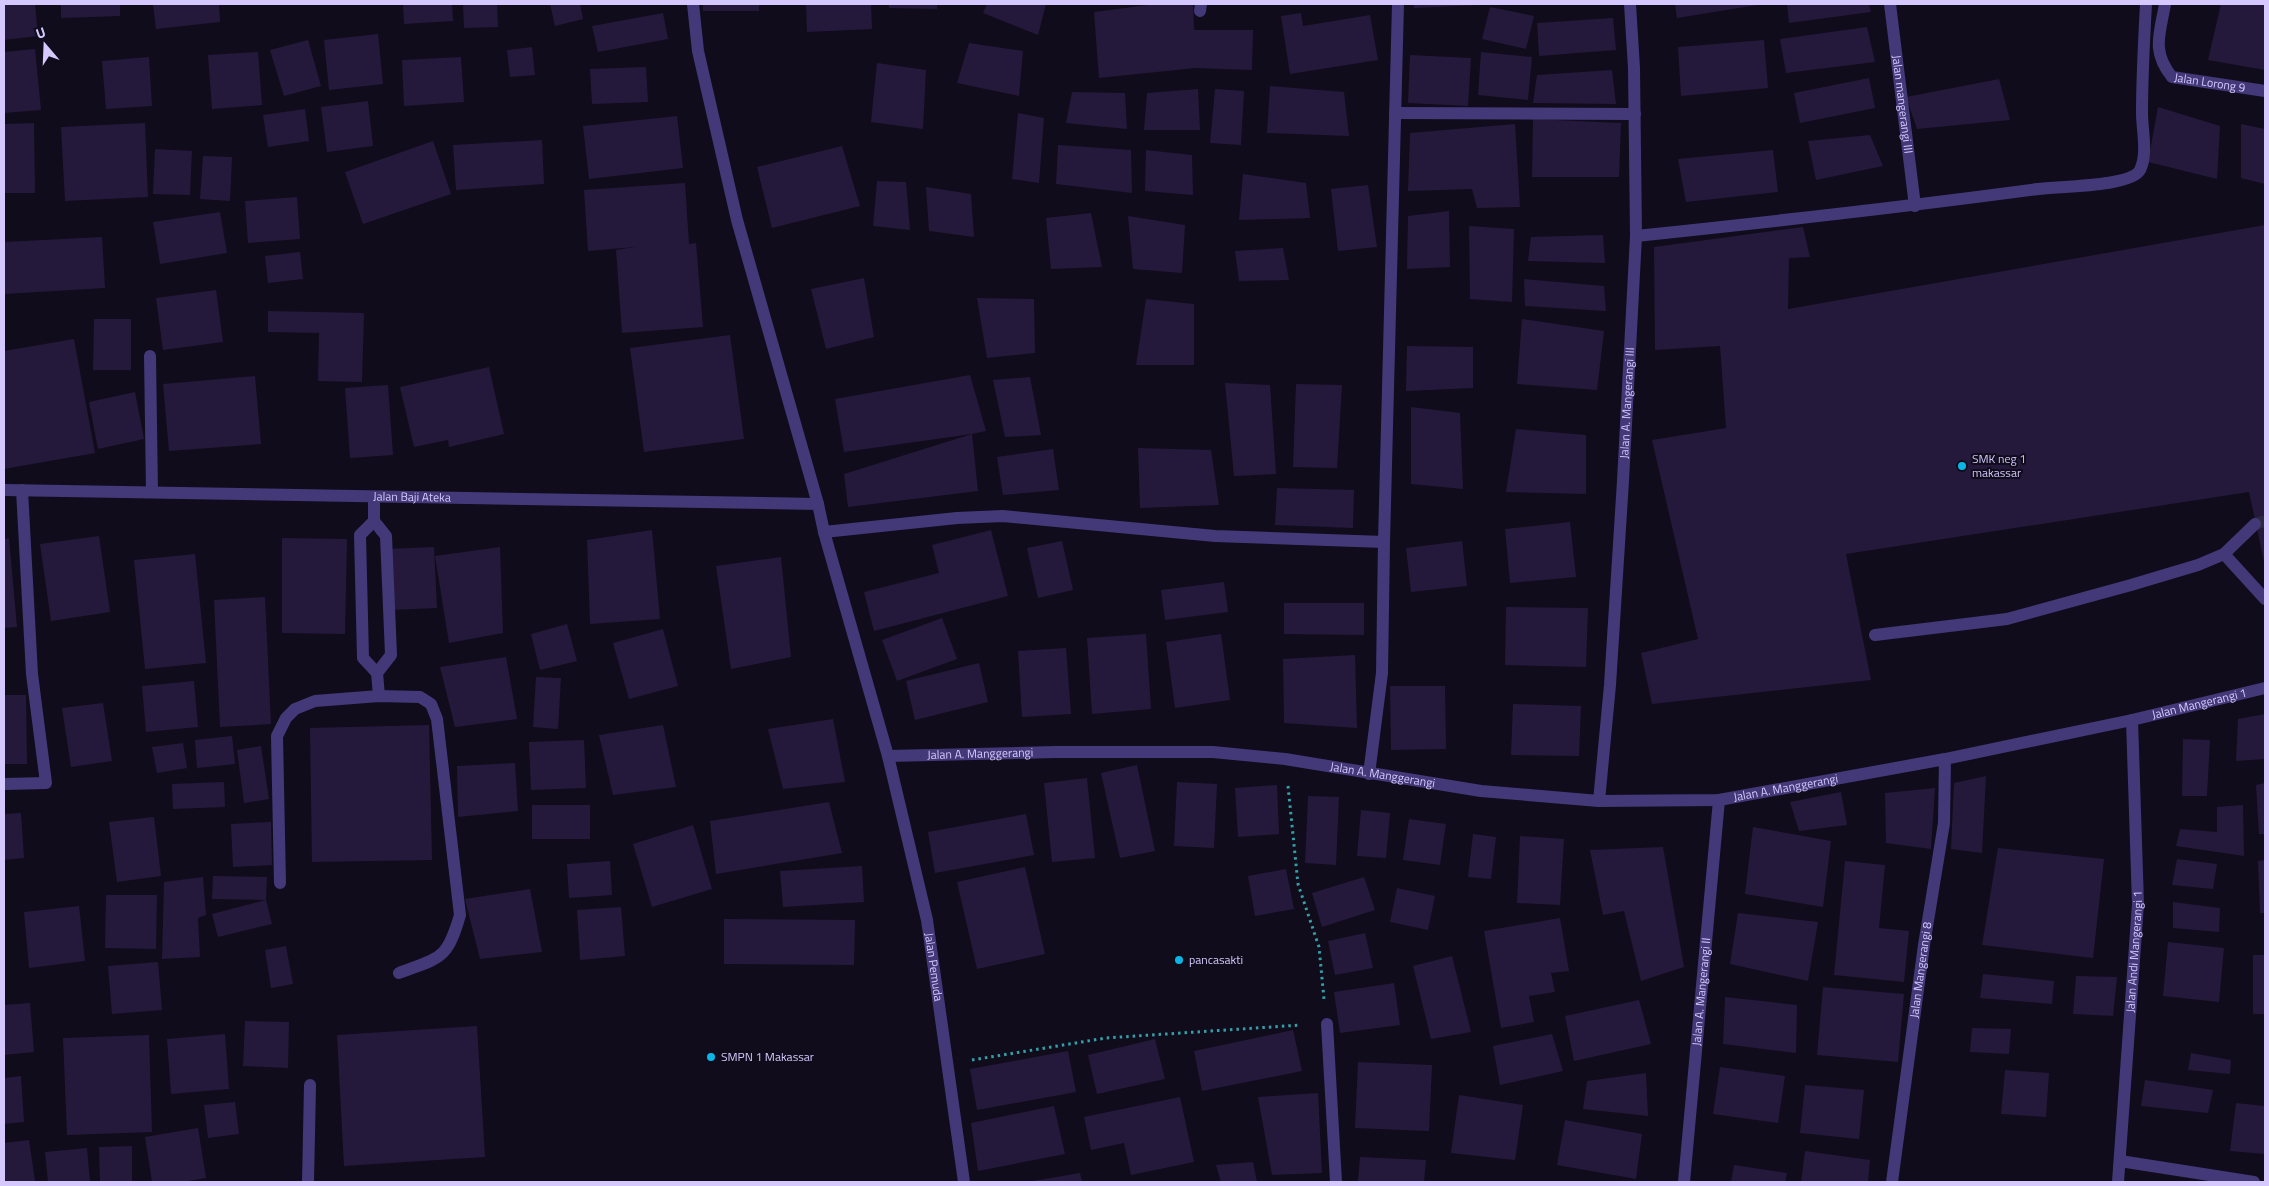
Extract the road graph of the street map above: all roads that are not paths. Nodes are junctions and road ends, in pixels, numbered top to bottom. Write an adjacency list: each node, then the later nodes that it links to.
1 (693, 4): 17 (street)
2 (1398, 4): 8 (street)
3 (1630, 4): 9 (street, Jalan A. Mangerangi III)
4 (1890, 4): 10 (street, Jalan mangerangi III)
5 (2146, 4): 10 (street)
6 (2165, 4): 7 (street, Jalan Lorong 9)
7 (2265, 91)
8 (1395, 113): 9 (street); 21 (street)
9 (1635, 114): 11 (street, Jalan A. Mangerangi III)
10 (1915, 206): 11 (street)
11 (1636, 236): 34 (street, Jalan A. Mangerangi III)
12 (150, 356): 15 (street)
13 (4, 490): 14 (street, Jalan Baji Ateka)
14 (22, 490): 15 (street, Jalan Baji Ateka); 32 (street)
15 (152, 492): 16 (street, Jalan Baji Ateka)
16 (374, 497): 17 (street, Jalan Baji Ateka); 18 (street)
17 (818, 504): 20 (street)
18 (374, 521): 25 (street); 25 (street)
19 (2255, 524): 22 (street)
20 (824, 532): 21 (street); 29 (street)
21 (1384, 542): 31 (street)
22 (2224, 554): 23 (street); 24 (street)
23 (2265, 599)
24 (1875, 635)
25 (377, 673): 27 (street)
26 (2265, 688): 28 (street, Jalan Mangerangi 1)
27 (379, 696): 35 (street); 36 (street)
28 (2132, 720): 30 (street, Jalan A. Manggerangi); 39 (street, Jalan Andi Mangerangi 1)
29 (888, 756): 31 (street, Jalan A. Manggerangi); 41 (street, Jalan Pemuda)
30 (1945, 759): 33 (street, Jalan A. Manggerangi); 44 (street, Jalan Mangerangi 8)
31 (1369, 774): 34 (street, Jalan A. Manggerangi)
32 (4, 784)
33 (1718, 800): 34 (street, Jalan A. Manggerangi); 43 (street, Jalan A. Mangerangi II)
34 (1599, 801)
35 (280, 882)
36 (399, 973)
37 (1327, 1024): 42 (street)
38 (310, 1085): 40 (street)
39 (2120, 1161): 45 (street, Jalan Andi Mangerangi 1); 46 (street)
40 (308, 1182)
41 (964, 1182)
42 (1336, 1182)
43 (1684, 1182)
44 (1892, 1182)
45 (2118, 1182)
46 (2254, 1182)

